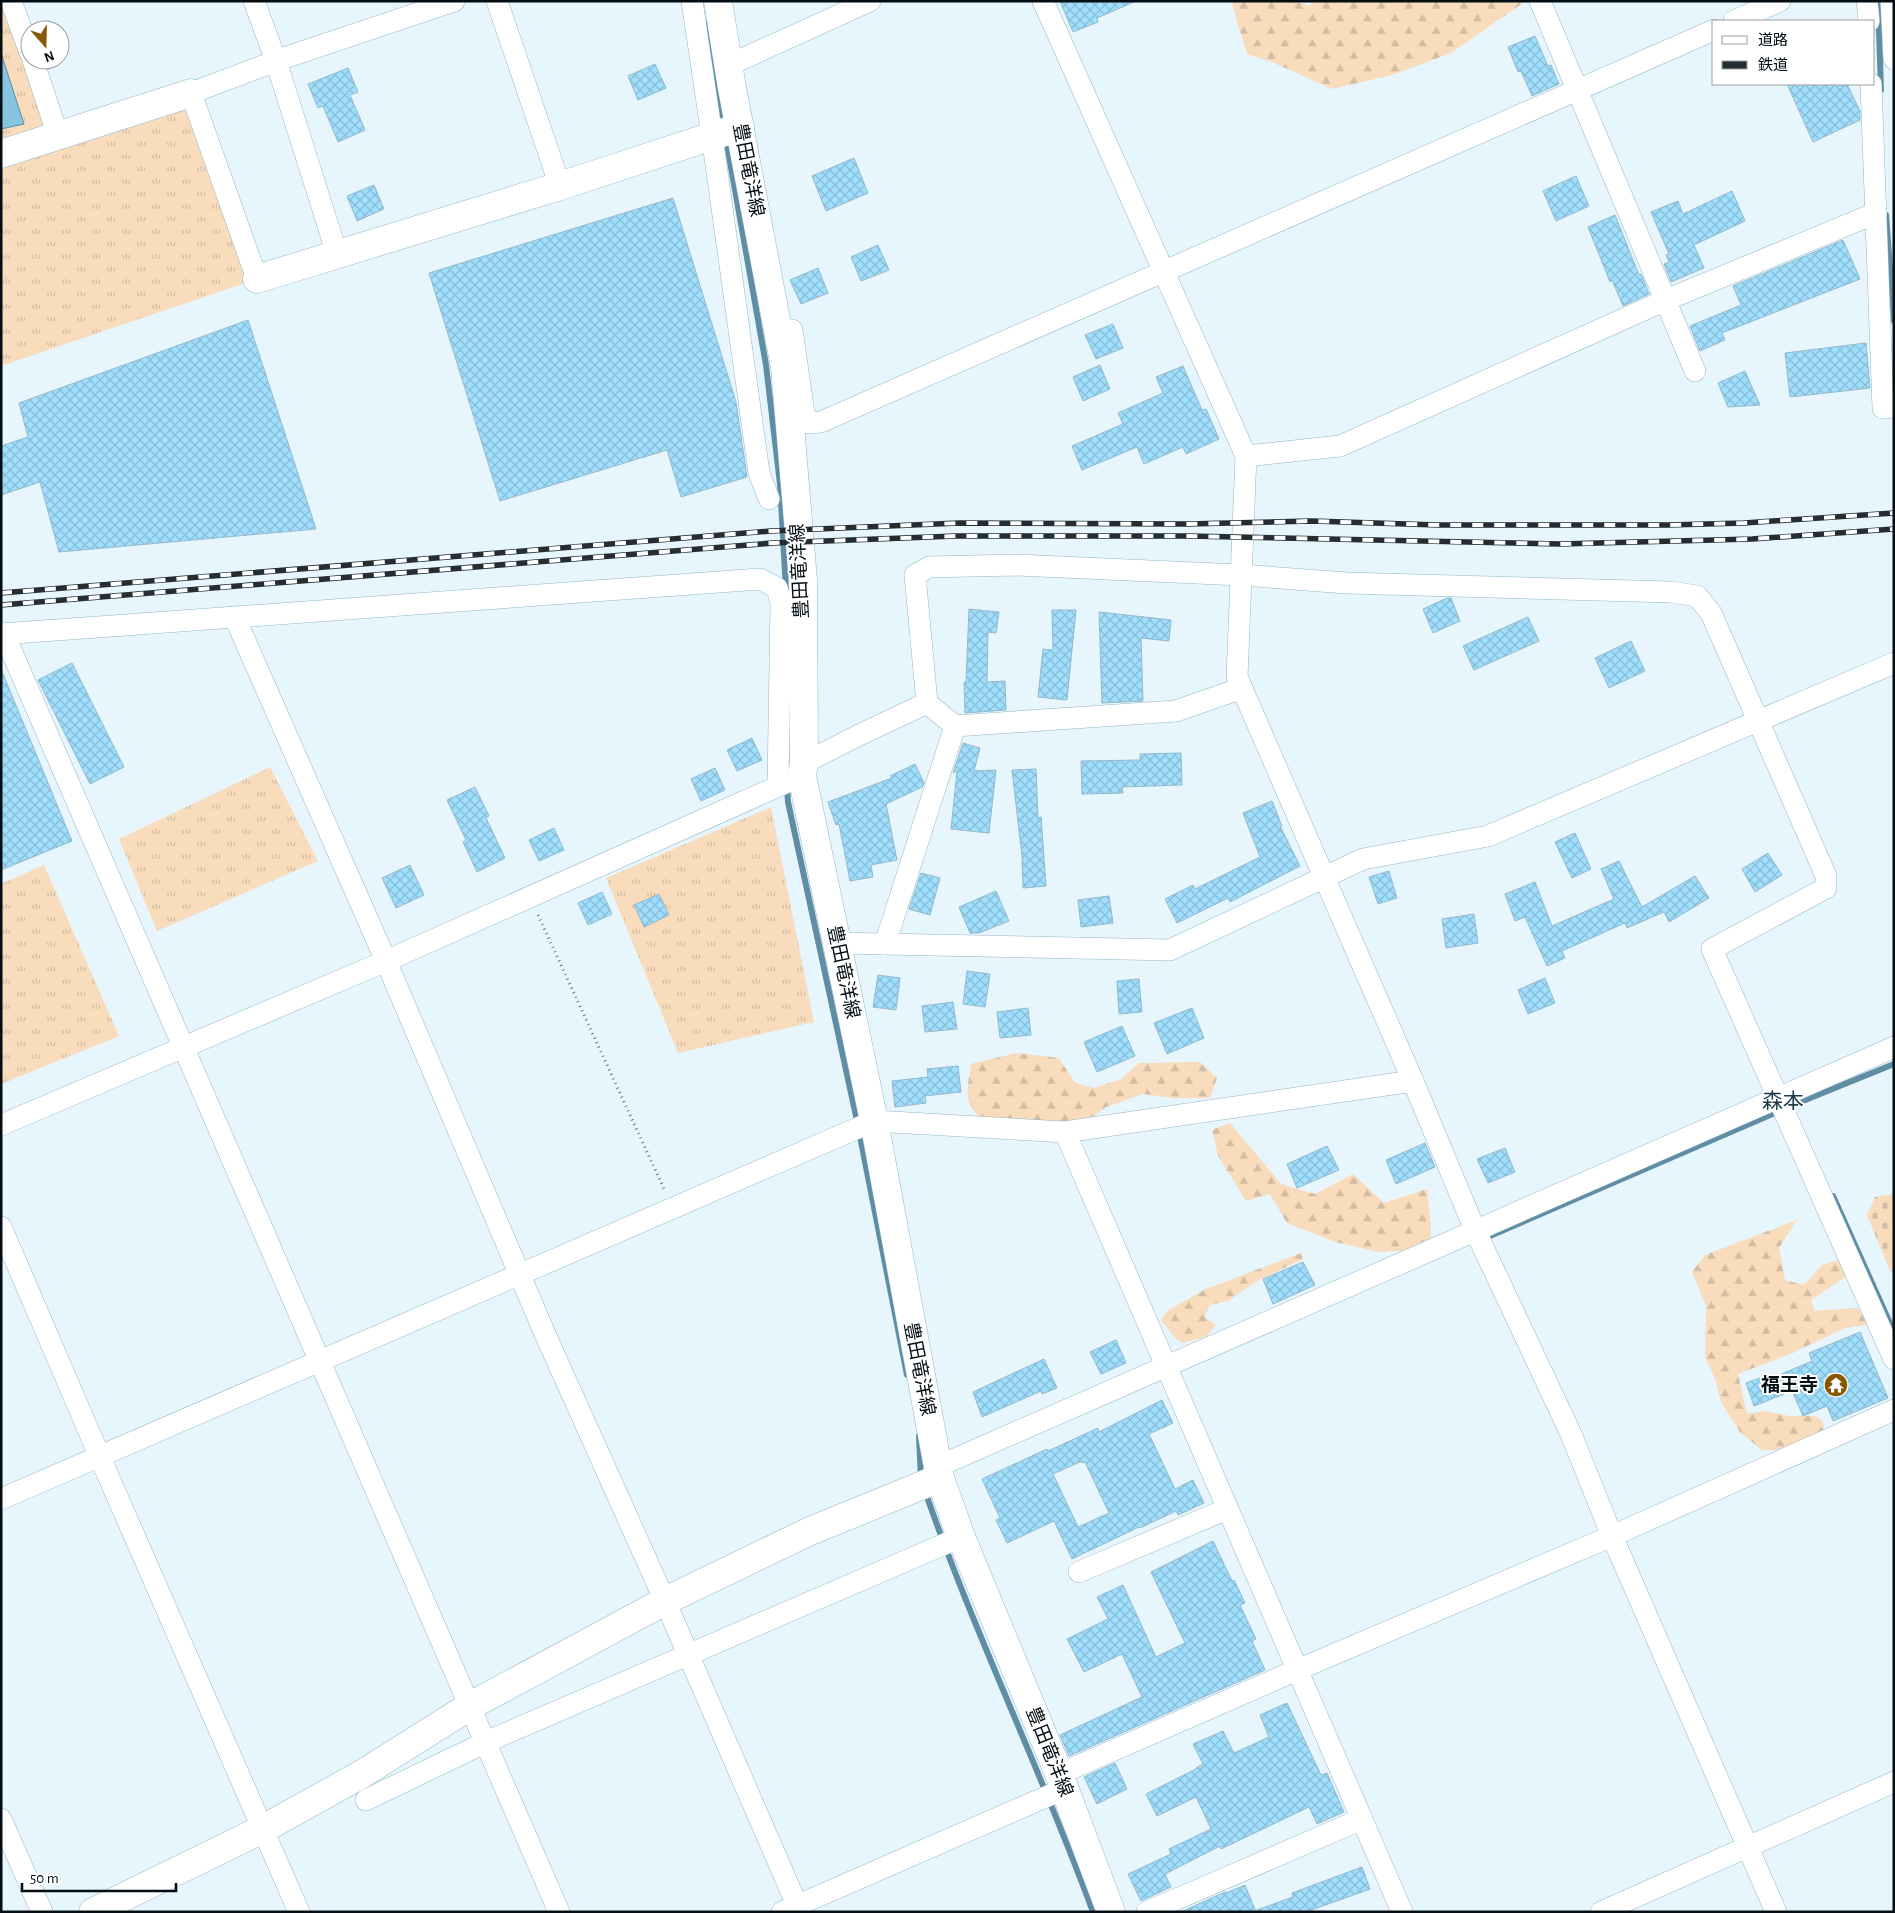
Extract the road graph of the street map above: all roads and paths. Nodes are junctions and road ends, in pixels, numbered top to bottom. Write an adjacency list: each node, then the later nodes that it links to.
1 (11, 1): 15 (street)
2 (254, 1): 18 (street)
3 (454, 1): 18 (street)
4 (497, 1): 28 (street)
5 (692, 1): 26 (street)
6 (718, 1): 19 (main road, 豊田竜洋線)
7 (870, 1): 19 (street)
8 (1043, 1): 31 (street)
9 (1540, 1): 22 (street)
10 (1780, 1): 13 (street)
11 (1867, 1): 14 (street)
12 (1891, 1): 17 (street)
13 (1736, 20)
14 (1869, 20)
15 (20, 26)
16 (1712, 31): 22 (street)
17 (1894, 59)
18 (276, 61): 23 (street); 30 (street)
19 (729, 65): 24 (main road, 豊田竜洋線)
20 (35, 70): 25 (street)
21 (1871, 85): 29 (street)
22 (1577, 89): 31 (street); 33 (street)
23 (191, 93): 25 (main road); 32 (street)
24 (740, 127): 26 (main road); 34 (main road, 豊田竜洋線)
25 (58, 136): 27 (main road)
26 (712, 136): 28 (main road); 38 (street)
27 (1, 154)
28 (560, 186): 30 (main road)
29 (1876, 213): 33 (street); 36 (street)
30 (337, 254): 32 (main road)
31 (1164, 271): 34 (street); 37 (street)
32 (257, 279)
33 (1666, 300): 35 (street); 37 (street)
34 (779, 330): 47 (main road, 豊田竜洋線)
35 (1695, 371)
36 (1894, 407)
37 (1246, 456): 39 (street)
38 (769, 499)
39 (1241, 575): 43 (street); 44 (street); 45 (street)
40 (235, 618): 41 (street); 47 (street); 52 (street)
41 (3, 634): 53 (street)
42 (1894, 663): 45 (street)
43 (1242, 688): 46 (street); 48 (street)
44 (927, 703): 46 (street); 47 (street)
45 (1758, 721): 48 (street); 56 (street)
46 (955, 726): 51 (street)
47 (794, 775): 49 (street); 50 (main road, 豊田竜洋線)
48 (1324, 878): 51 (street); 55 (street)
49 (530, 897): 52 (street); 60 (path)
50 (837, 944): 51 (street); 57 (main road, 豊田竜洋線)
51 (885, 944)
52 (386, 961): 53 (street); 63 (street)
53 (184, 1047): 58 (street); 65 (street)
54 (1894, 1047): 56 (street)
55 (1413, 1080): 59 (street); 62 (street)
56 (1779, 1098): 62 (street); 64 (street)
57 (874, 1121): 59 (street); 60 (street); 69 (main road, 豊田竜洋線)
58 (1, 1124)
59 (1065, 1132): 66 (street)
60 (672, 1208): 63 (street)
61 (1, 1227): 68 (street)
62 (1475, 1230): 66 (street); 72 (street)
63 (520, 1273): 65 (street); 75 (street)
64 (1894, 1359)
65 (319, 1360): 68 (street); 78 (street)
66 (1166, 1366): 69 (street); 71 (street)
67 (1894, 1410): 72 (street)
68 (99, 1456): 70 (street); 85 (street)
69 (939, 1472): 73 (main road, 豊田竜洋線); 75 (main road)
70 (1, 1499)
71 (1228, 1509): 74 (street); 77 (street)
72 (1612, 1536): 77 (street); 86 (street)
73 (961, 1537): 76 (street); 80 (main road, 豊田竜洋線)
74 (1079, 1572)
75 (665, 1601): 76 (street); 78 (main road)
76 (688, 1654): 79 (street); 87 (street)
77 (1297, 1670): 80 (street); 84 (street)
78 (470, 1706): 79 (street); 85 (main road)
79 (486, 1742): 82 (street); 91 (street)
80 (1061, 1781): 87 (street); 92 (main road, 豊田竜洋線)
81 (1894, 1782): 86 (street)
82 (366, 1800)
83 (1, 1819): 88 (street)
84 (1362, 1819): 93 (street); 94 (street)
85 (263, 1830): 89 (main road); 90 (street)
86 (1748, 1848): 95 (street); 96 (street)
87 (793, 1910)
88 (42, 1912)
89 (93, 1912)
90 (299, 1912)
91 (559, 1912)
92 (1111, 1912)
93 (1147, 1912)
94 (1402, 1912)
95 (1601, 1912)
96 (1776, 1912)

